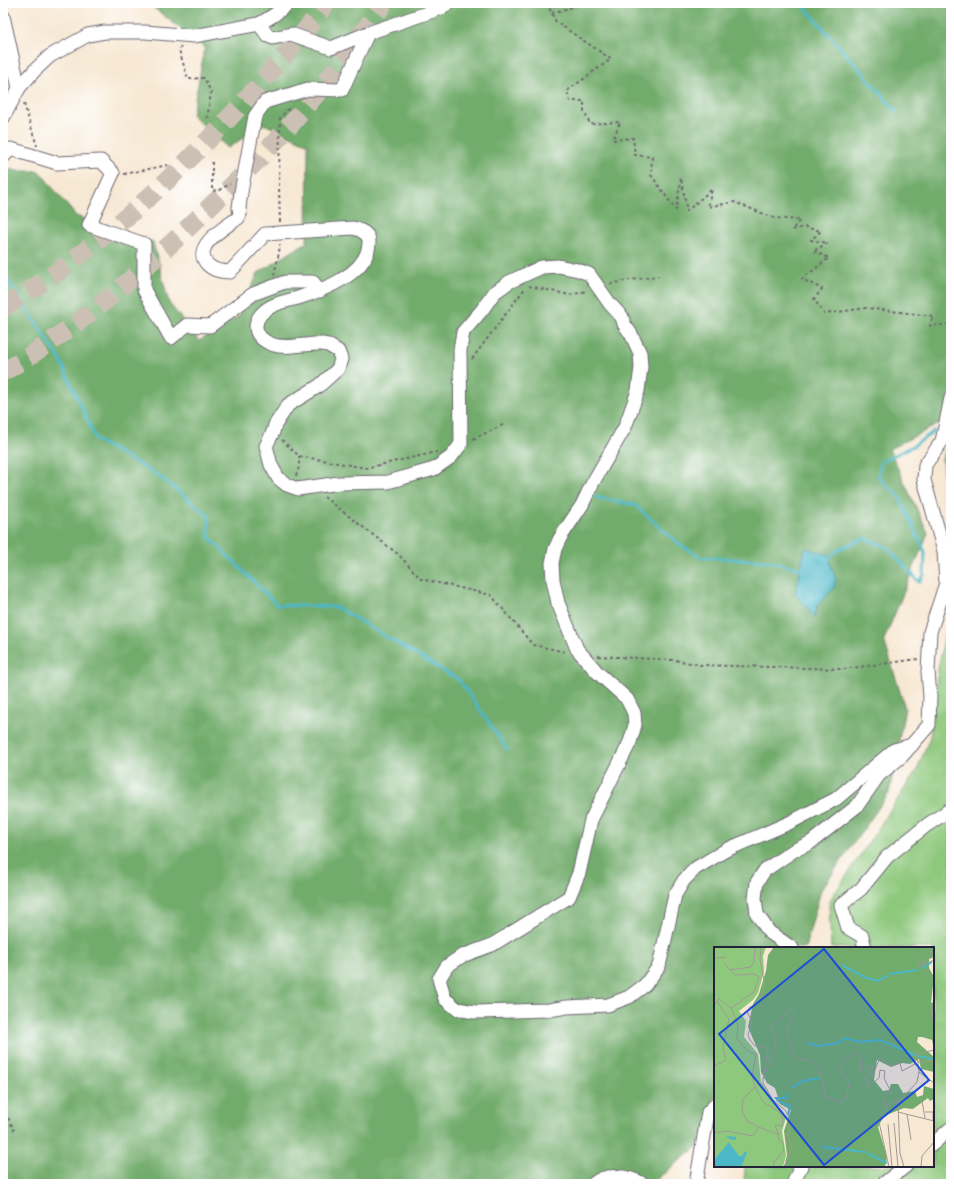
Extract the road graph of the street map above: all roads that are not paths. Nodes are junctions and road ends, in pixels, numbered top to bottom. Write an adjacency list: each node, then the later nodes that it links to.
1 (288, 3): 4 (street)
2 (448, 3): 5 (street)
3 (3, 16): 6 (street)
4 (259, 24): 5 (street); 6 (street)
5 (368, 33): 9 (street)
6 (19, 88): 7 (street)
7 (3, 118)
8 (3, 157): 9 (street)
9 (320, 290): 11 (street)
10 (951, 398): 11 (street)
11 (912, 745): 13 (street)
12 (951, 809): 14 (street)
13 (791, 947)
14 (866, 947)
15 (714, 1106): 22 (street)
16 (951, 1128): 17 (street)
17 (934, 1143)
18 (800, 1167): 23 (street)
19 (905, 1167): 24 (street)
20 (593, 1184): 21 (street)
21 (643, 1184)
22 (696, 1184)
23 (793, 1184)
24 (883, 1184)

